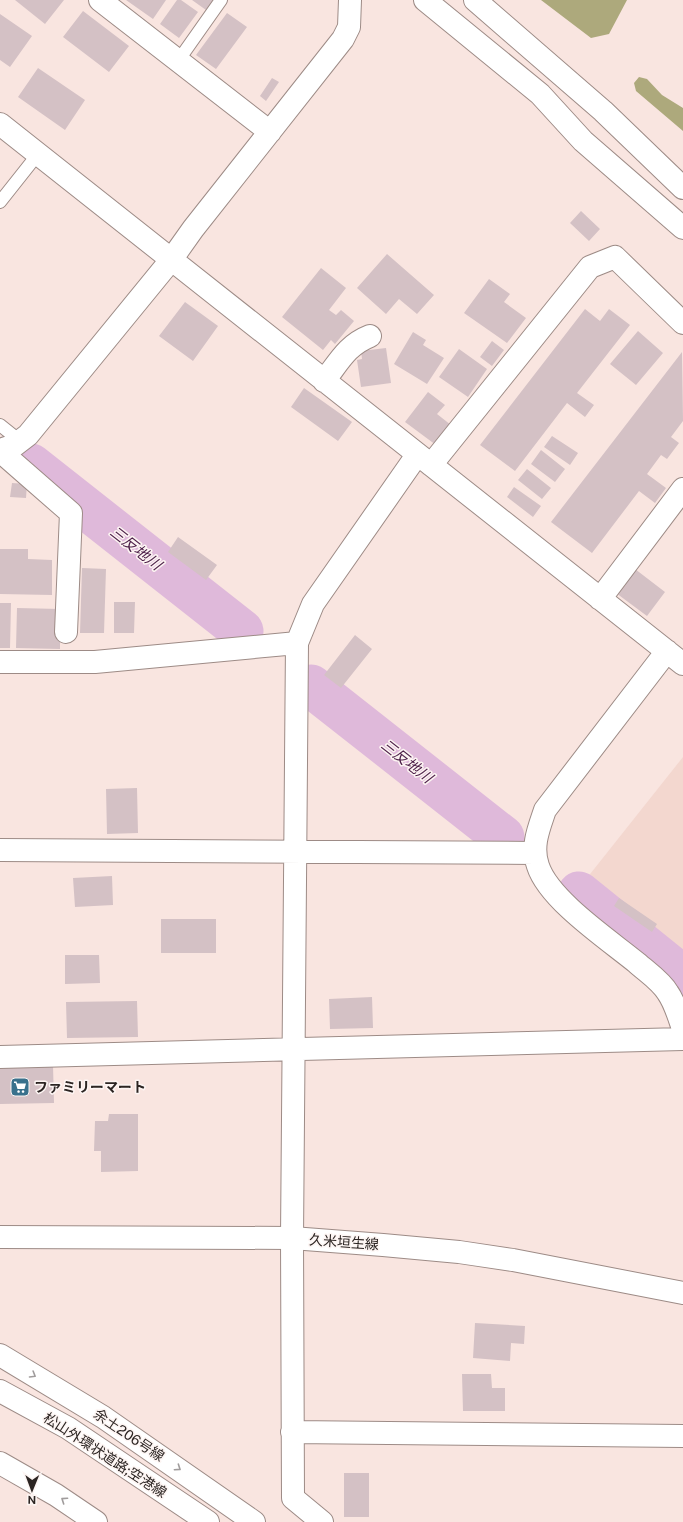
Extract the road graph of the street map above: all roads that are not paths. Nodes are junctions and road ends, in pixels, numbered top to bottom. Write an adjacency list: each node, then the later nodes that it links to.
1 (221, 0): 6 (lane)
2 (350, 0): 8 (main road)
3 (425, 0): 12 (main road)
4 (475, 0): 10 (main road)
5 (103, 1): 6 (main road)
6 (178, 61): 8 (main road)
7 (0, 124): 9 (main road)
8 (270, 132): 13 (main road)
9 (38, 154): 11 (lane); 13 (main road)
10 (683, 188)
11 (0, 202)
12 (683, 228)
13 (171, 260): 16 (main road); 18 (main road)
14 (683, 323): 20 (main road)
15 (370, 336): 16 (main road)
16 (324, 381): 20 (main road)
17 (0, 425): 18 (lane)
18 (20, 441): 19 (main road)
19 (0, 451): 23 (main road)
20 (424, 460): 22 (main road); 24 (main road)
21 (683, 489): 22 (main road)
22 (600, 599): 25 (main road)
23 (66, 632)
24 (297, 643): 26 (main road); 28 (main road)
25 (675, 658): 29 (main road)
26 (0, 662)
27 (0, 850): 28 (main road)
28 (294, 851): 29 (main road); 32 (main road)
29 (536, 853): 30 (main road)
30 (683, 1029)
31 (683, 1039): 32 (main road)
32 (293, 1048): 33 (main road); 35 (main road)
33 (0, 1057)
34 (0, 1237): 35 (main road, 久米垣生線)
35 (292, 1238): 36 (main road, 久米垣生線); 39 (main road)
36 (683, 1293)
37 (0, 1355): 44 (main road, 余土206号線, one-way to 44)
38 (0, 1391): 43 (main road, 松山外環状道路;空港線)
39 (292, 1432): 40 (main road); 45 (main road)
40 (683, 1436)
41 (0, 1463): 42 (main road, one-way to 41)
42 (96, 1522)
43 (208, 1522)
44 (254, 1522)
45 (322, 1522)

